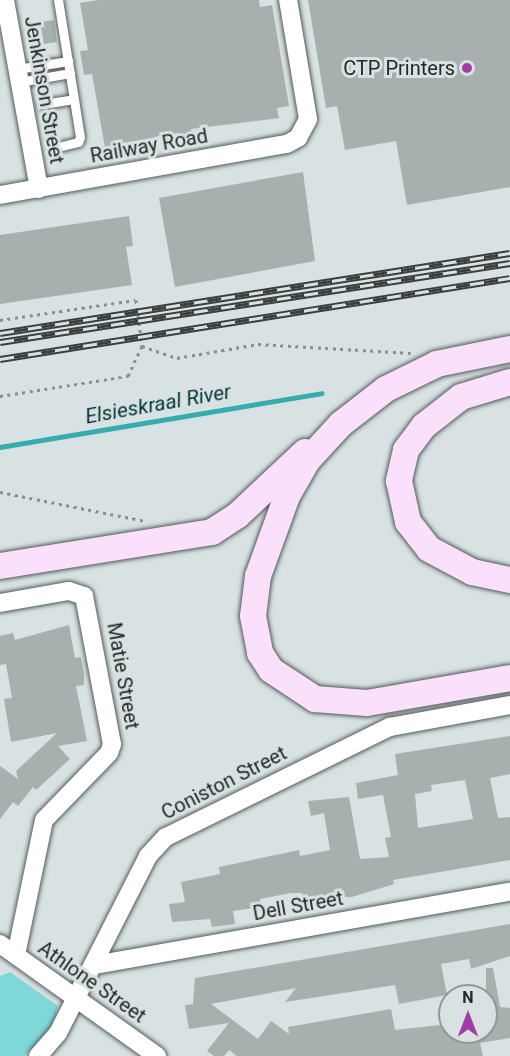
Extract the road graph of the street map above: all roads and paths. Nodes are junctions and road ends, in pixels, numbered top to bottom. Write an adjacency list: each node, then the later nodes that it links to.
1 (5, 0): 6 (street, Jenkinson Street)
2 (58, 0): 4 (lane)
3 (288, 0): 10 (street, Railway Road)
4 (68, 61): 5 (lane); 6 (lane)
5 (70, 73): 6 (lane); 7 (lane)
6 (18, 76): 10 (street, Jenkinson Street)
7 (75, 99): 8 (lane); 9 (lane)
8 (43, 104)
9 (58, 147)
10 (39, 189): 11 (street, Railway Road)
11 (0, 195)
12 (0, 320): 13 (path)
13 (142, 346): 15 (path); 17 (path)
14 (510, 349): 18 (main road)
15 (410, 361)
16 (510, 382): 22 (main road)
17 (0, 396)
18 (328, 438): 21 (main road); 24 (main road)
19 (0, 492): 20 (path)
20 (156, 523)
21 (0, 566)
22 (510, 580)
23 (0, 603): 28 (street, Matie Street)
24 (510, 678)
25 (510, 705): 29 (street, Coniston Street)
26 (510, 892): 29 (street, Dell Street)
27 (0, 944): 28 (street, Athlone Street)
28 (16, 955): 30 (street, Athlone Street)
29 (94, 964): 30 (street, Coniston Street)
30 (76, 998): 31 (street, Coniston Street); 32 (street, Athlone Street)
31 (38, 1056)
32 (157, 1056)

